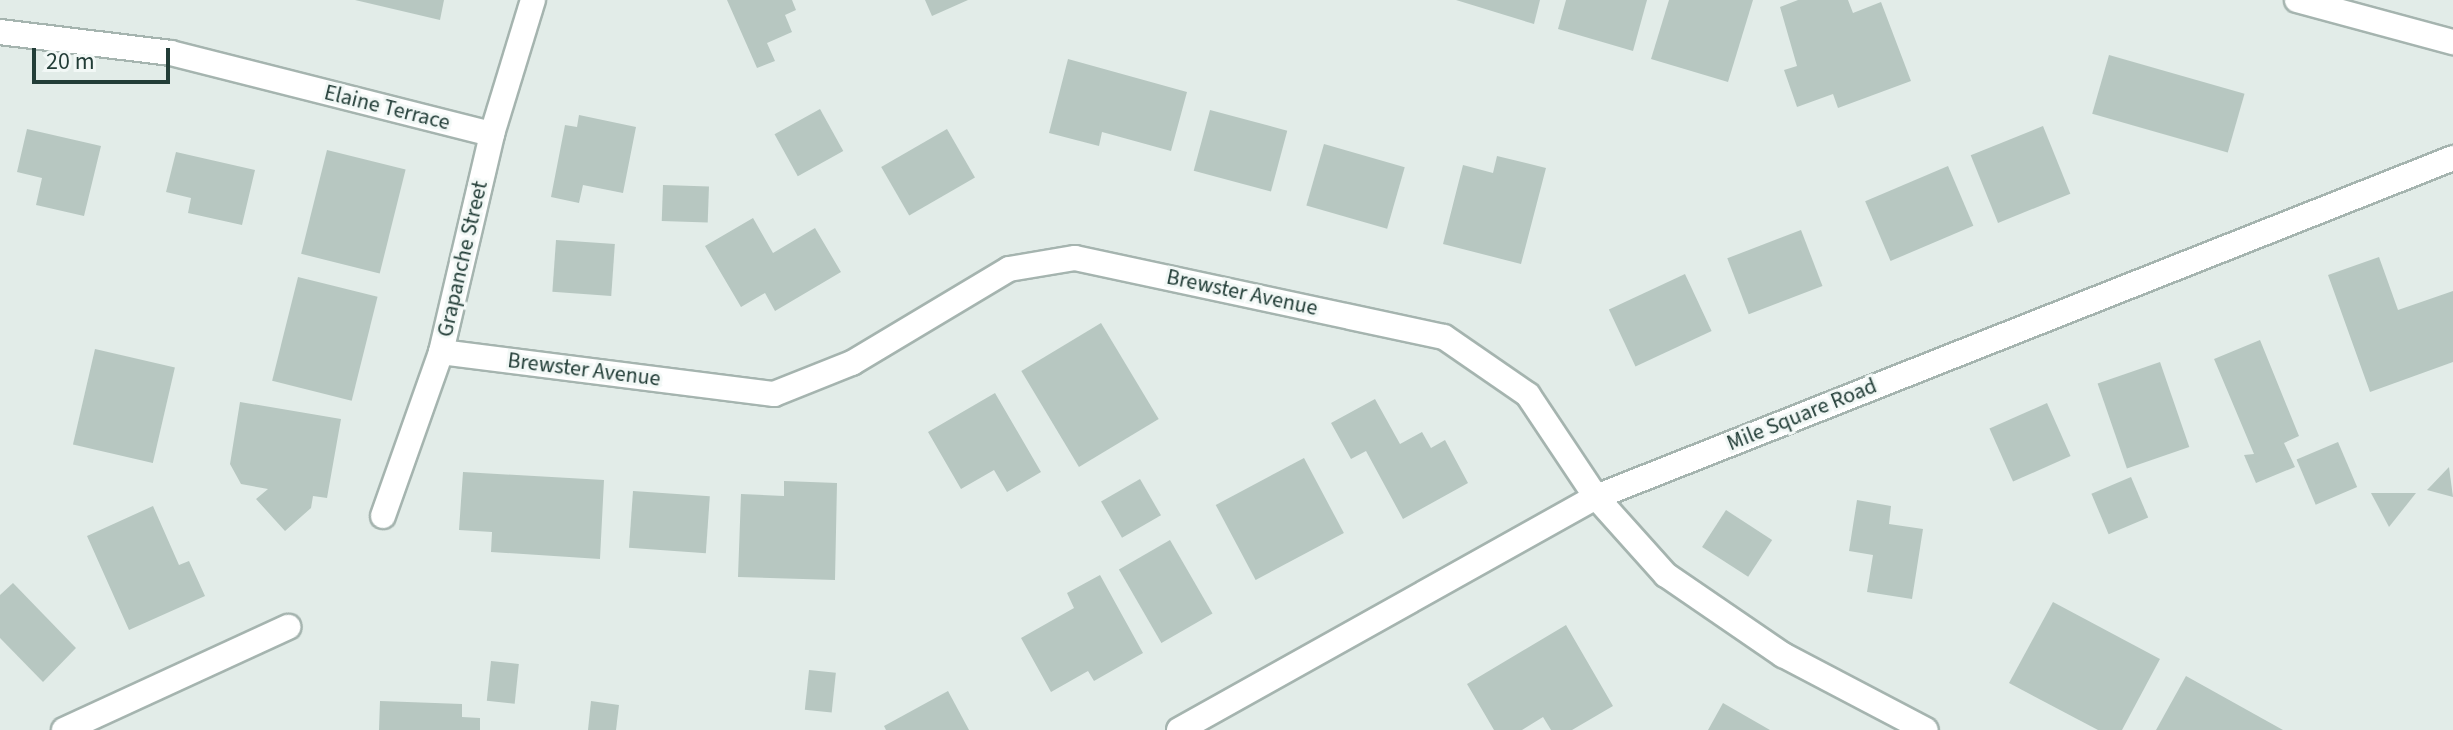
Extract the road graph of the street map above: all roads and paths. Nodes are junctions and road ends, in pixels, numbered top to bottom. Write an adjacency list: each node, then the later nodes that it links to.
1 (533, 0): 5 (street, Grapanche Street)
2 (2297, 0): 4 (street)
3 (0, 32): 5 (street, Elaine Terrace)
4 (2453, 42)
5 (492, 134): 7 (street, Grapanche Street)
6 (2453, 158): 8 (street, Mile Square Road)
7 (441, 352): 8 (street, Brewster Avenue); 9 (street, Grapanche Street)
8 (1596, 497): 12 (street, Mile Square Road); 13 (street, Brewster Avenue)
9 (383, 516)
10 (288, 627): 11 (street)
11 (64, 730)
12 (1179, 730)
13 (1926, 730)

